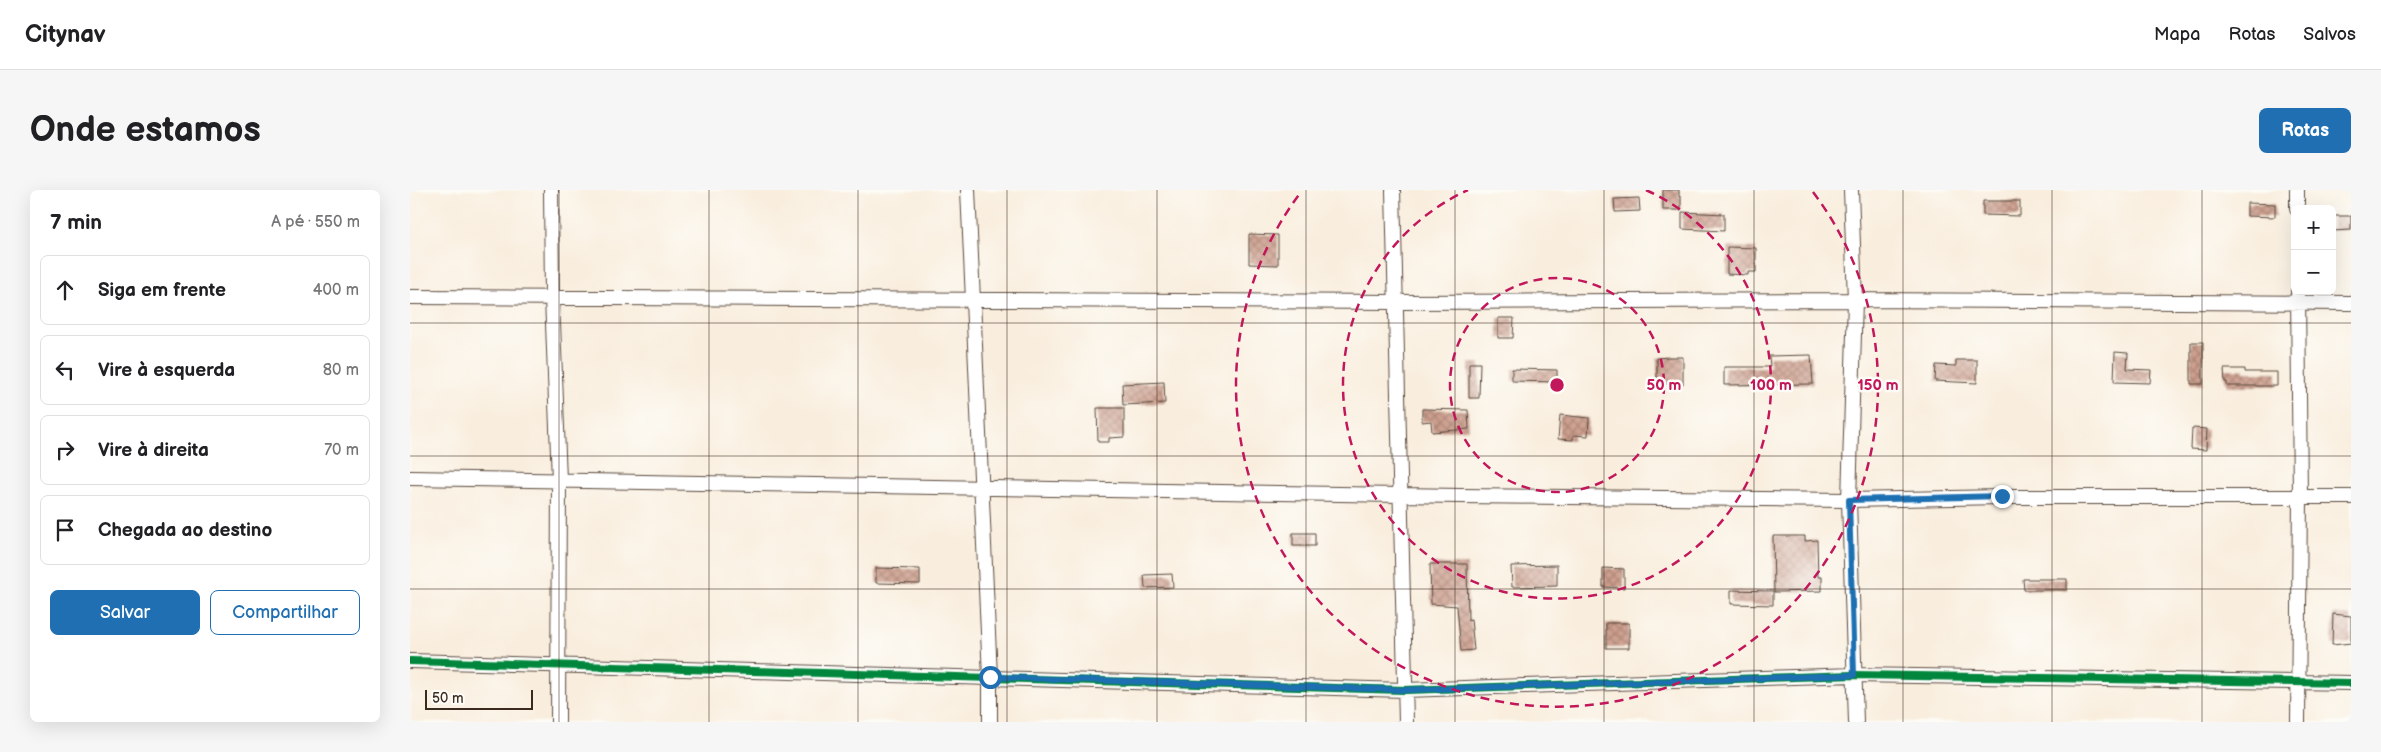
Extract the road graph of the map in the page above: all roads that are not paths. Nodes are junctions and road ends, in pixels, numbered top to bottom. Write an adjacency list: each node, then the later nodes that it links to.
1 (551, 190): 8 (street)
2 (968, 190): 10 (street)
3 (1393, 190): 12 (street)
4 (1851, 190): 11 (street)
5 (2297, 190): 6 (street)
6 (2297, 205)
7 (410, 297): 8 (street)
8 (552, 297): 10 (street); 15 (street)
9 (2298, 297): 11 (street); 13 (street); 18 (street)
10 (971, 300): 12 (street); 16 (street)
11 (1855, 300): 12 (street); 20 (street)
12 (1396, 302): 17 (street)
13 (2351, 303)
14 (410, 478): 15 (street)
15 (559, 480): 16 (street); 22 (street)
16 (980, 487): 17 (street); 24 (street)
17 (1401, 494): 20 (street); 27 (street)
18 (2300, 497): 19 (street); 20 (street); 26 (street)
19 (2351, 497)
20 (1849, 500): 23 (street)
21 (410, 662): 22 (street)
22 (557, 664): 24 (street); 28 (street)
23 (1854, 675): 26 (street); 27 (street); 31 (street)
24 (990, 677): 27 (street); 29 (street)
25 (2351, 683): 26 (street)
26 (2297, 684): 32 (street)
27 (1405, 690): 30 (street)
28 (558, 722)
29 (990, 722)
30 (1406, 722)
31 (1856, 722)
32 (2298, 722)

